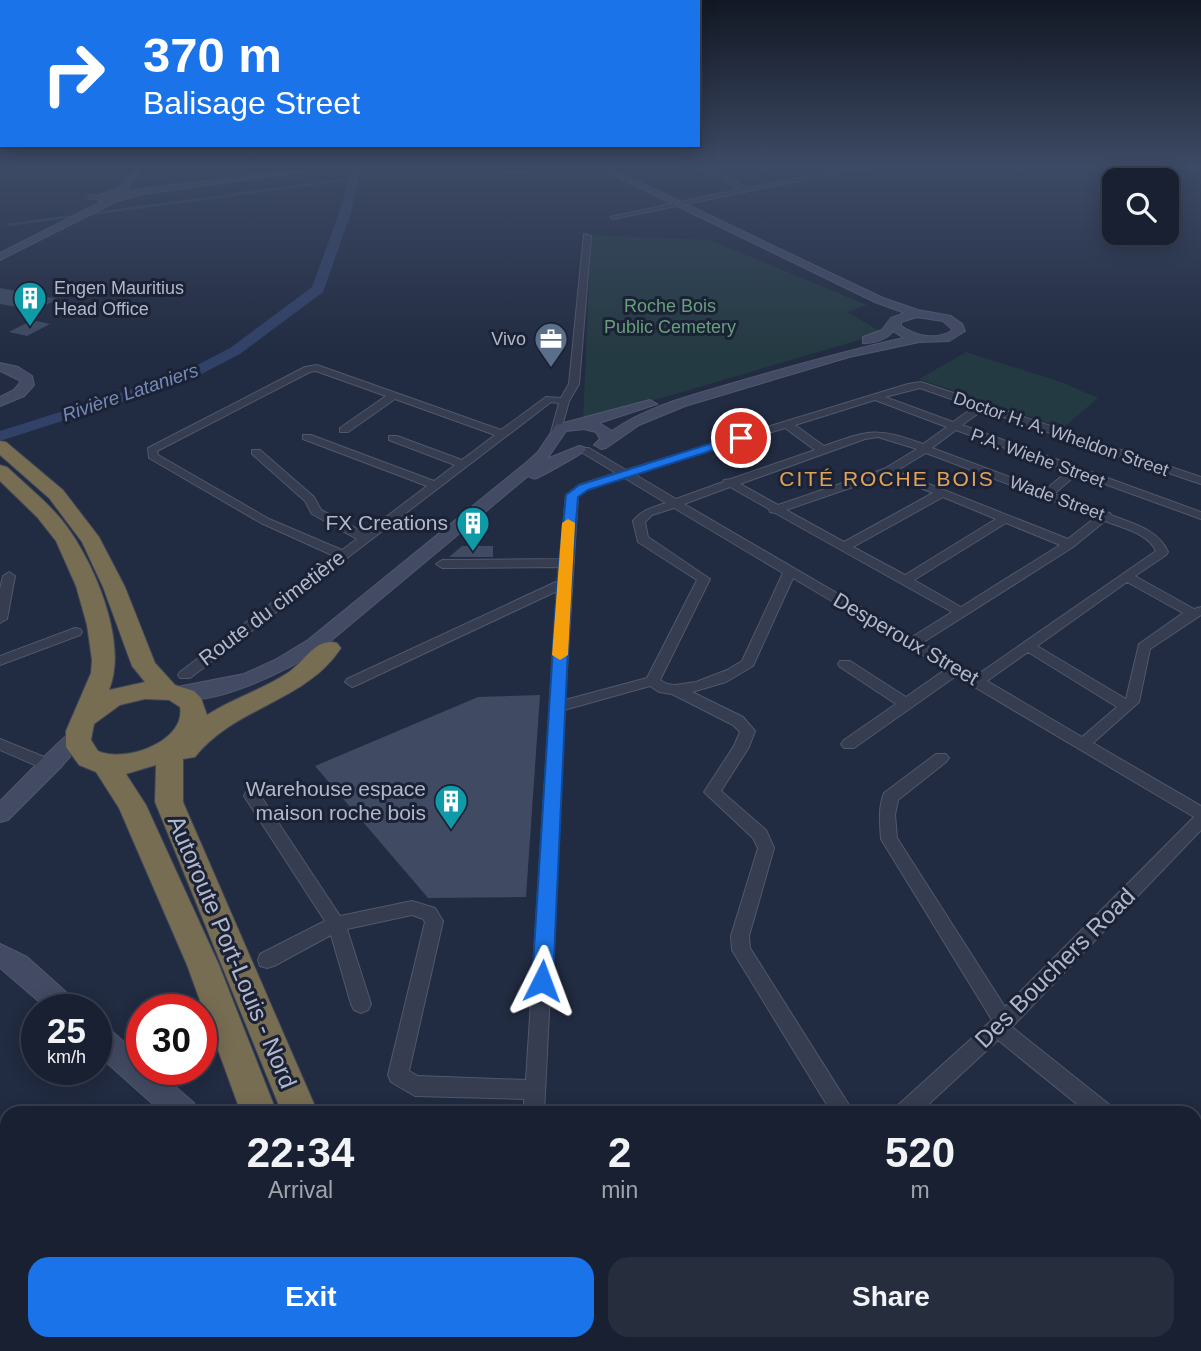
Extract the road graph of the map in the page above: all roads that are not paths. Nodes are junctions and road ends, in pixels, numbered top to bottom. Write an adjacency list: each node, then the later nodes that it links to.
1 (56, 228): 5 (main road)
2 (719, 228): 7 (main road)
3 (722, 228): 6 (main road)
4 (587, 236): 12 (street)
5 (0, 257)
6 (916, 313): 7 (main road); 8 (main road)
7 (894, 321): 8 (main road); 16 (main road)
8 (919, 338): 24 (main road)
9 (0, 367): 13 (main road)
10 (394, 395): 19 (street); 20 (street); 48 (street)
11 (875, 397): 14 (street, Doctor H. A. Wheldon Street); 17 (street); 18 (street, P.A. Wiehe Street)
12 (564, 401): 15 (street); 20 (street, Route du cimetière)
13 (0, 402)
14 (980, 407): 18 (street); 35 (street, Doctor H. A. Wheldon Street)
15 (559, 415): 16 (street); 21 (street)
16 (578, 424): 21 (main road); 24 (main road)
17 (787, 424): 28 (street); 31 (street)
18 (954, 427): 26 (street); 34 (street, P.A. Wiehe Street)
19 (344, 430)
20 (502, 434): 30 (street, Route du cimetière)
21 (555, 434): 27 (main road); 69 (main road)
22 (307, 437): 37 (street)
23 (393, 438): 30 (street)
24 (602, 444): 27 (main road); 31 (street)
25 (0, 446): 69 (highway)
26 (924, 449): 28 (street, Wade Street); 33 (street); 39 (street, Wade Street)
27 (582, 450): 31 (street, Desperoux Street); 62 (main road)
28 (822, 450): 36 (street, Wade Street)
29 (256, 452): 45 (street)
30 (462, 464): 37 (street, Route du cimetière)
31 (618, 469): 40 (street, Desperoux Street); 49 (street)
32 (0, 471): 74 (highway)
33 (888, 471): 38 (street); 41 (street)
34 (1074, 471): 39 (street); 43 (street, P.A. Wiehe Street)
35 (1201, 481)
36 (728, 482): 40 (street, Wade Street); 41 (street)
37 (434, 485): 45 (street, Route du cimetière)
38 (940, 494): 44 (street); 47 (street)
39 (1047, 494): 42 (street, Wade Street)
40 (673, 502): 51 (street, Desperoux Street); 66 (street, Wade Street)
41 (774, 510): 47 (street)
42 (1106, 515): 46 (street); 53 (street, Wade Street)
43 (1201, 516)
44 (1004, 519): 46 (street); 54 (street)
45 (365, 538): 48 (street, Route du cimetière)
46 (1069, 544): 57 (street)
47 (843, 547): 54 (street)
48 (343, 555): 69 (street, Route du cimetière)
49 (565, 563): 50 (street); 55 (street)
50 (442, 564)
51 (790, 571): 60 (street, Desperoux Street); 70 (street)
52 (9, 576): 58 (street)
53 (1127, 577): 56 (street); 61 (street)
54 (904, 581): 57 (street)
55 (564, 583): 68 (street); 72 (street)
56 (1197, 612): 73 (street)
57 (963, 613): 60 (street)
58 (0, 619)
59 (75, 632): 63 (street)
60 (914, 642): 65 (street, Desperoux Street)
61 (1028, 646): 67 (street); 73 (street)
62 (329, 648): 75 (main road); 86 (highway)
63 (0, 661)
64 (845, 664): 71 (street)
65 (957, 668): 67 (street, Desperoux Street); 71 (street)
66 (652, 681): 70 (street); 72 (street)
67 (978, 681): 78 (street, Desperoux Street)
68 (352, 682)
69 (177, 686): 74 (highway); 75 (highway, Autoroute Port-Louis - Nord)
70 (674, 690): 99 (street)
71 (905, 704): 77 (street)
72 (558, 706): 94 (street)
73 (1127, 706): 78 (street)
74 (82, 726): 80 (main road); 81 (highway, Autoroute Port-Louis - Nord)
75 (180, 738): 81 (highway); 86 (highway, Autoroute Port-Louis - Nord)
76 (0, 744): 80 (street)
77 (849, 744)
78 (1083, 744): 84 (street, Desperoux Street)
79 (941, 758): 92 (street)
80 (52, 763): 81 (main road); 83 (main road)
81 (100, 763): 96 (highway, Autoroute Port-Louis - Nord)
82 (252, 796): 87 (street)
83 (0, 814)
84 (1201, 814)
85 (1201, 820): 92 (street, Des Bouchers Road)
86 (206, 890): 97 (highway, Autoroute Port-Louis - Nord)
87 (336, 924): 88 (street); 91 (street); 94 (street)
88 (267, 960)
89 (6, 965): 90 (main road)
90 (46, 994)
91 (361, 1003)
92 (1001, 1025): 100 (street, Des Bouchers Road); 101 (street)
93 (112, 1049): 95 (main road)
94 (536, 1090): 98 (street)
95 (176, 1106)
96 (255, 1106)
97 (297, 1106)
98 (535, 1106)
99 (840, 1106)
100 (912, 1106)
101 (1096, 1106)

